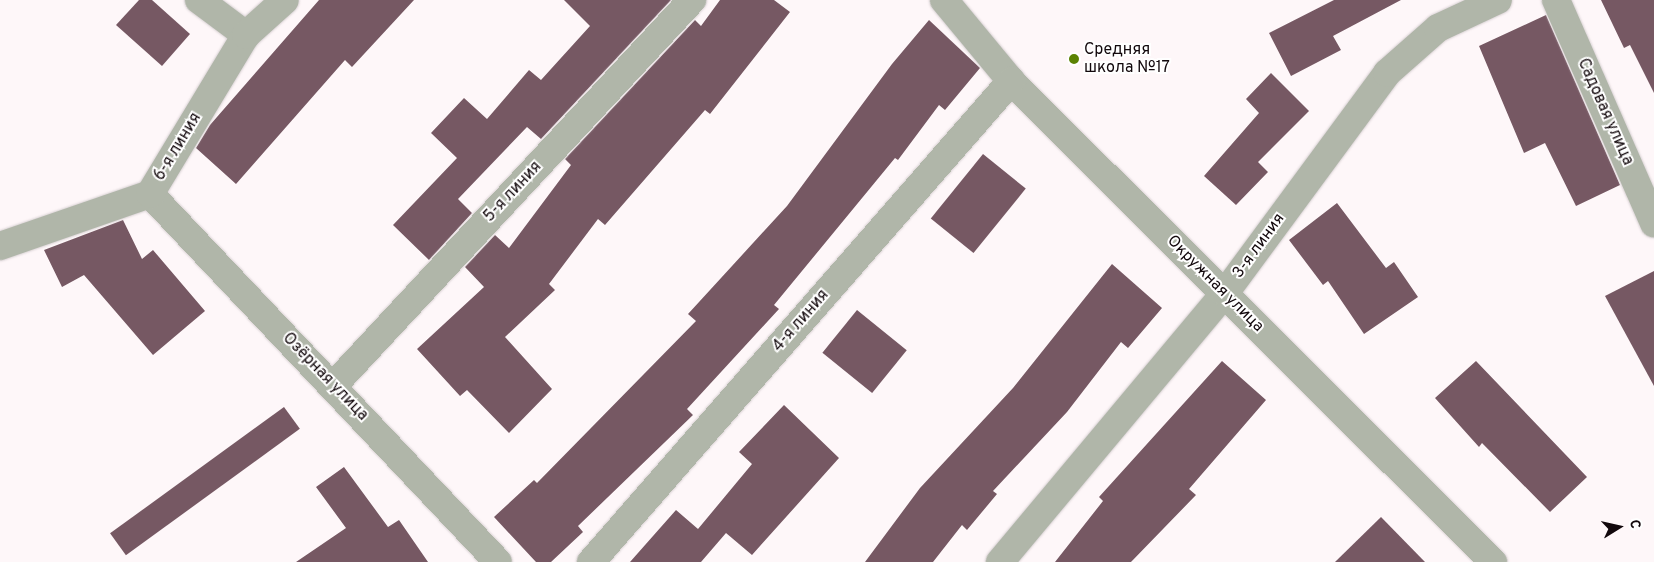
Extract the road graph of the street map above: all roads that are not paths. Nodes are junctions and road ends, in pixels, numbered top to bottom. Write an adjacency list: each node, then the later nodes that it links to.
1 (199, 0): 7 (street)
2 (285, 0): 7 (street, 6-я линия)
3 (692, 0): 13 (street, 5-я линия)
4 (944, 0): 8 (street, Окружная улица)
5 (1498, 0): 12 (street, 3-я линия)
6 (1556, 0): 10 (street, Садовая улица)
7 (246, 36): 9 (street, 6-я линия)
8 (1011, 81): 12 (street, Окружная улица); 15 (street, 4-я линия)
9 (150, 194): 11 (street, 6-я линия); 13 (street, Озёрная улица)
10 (1654, 223)
11 (0, 246)
12 (1225, 293): 16 (street, 3-я линия); 17 (street, Окружная улица)
13 (334, 385): 14 (street, Озёрная улица)
14 (498, 562)
15 (591, 562)
16 (1000, 562)
17 (1493, 562)

